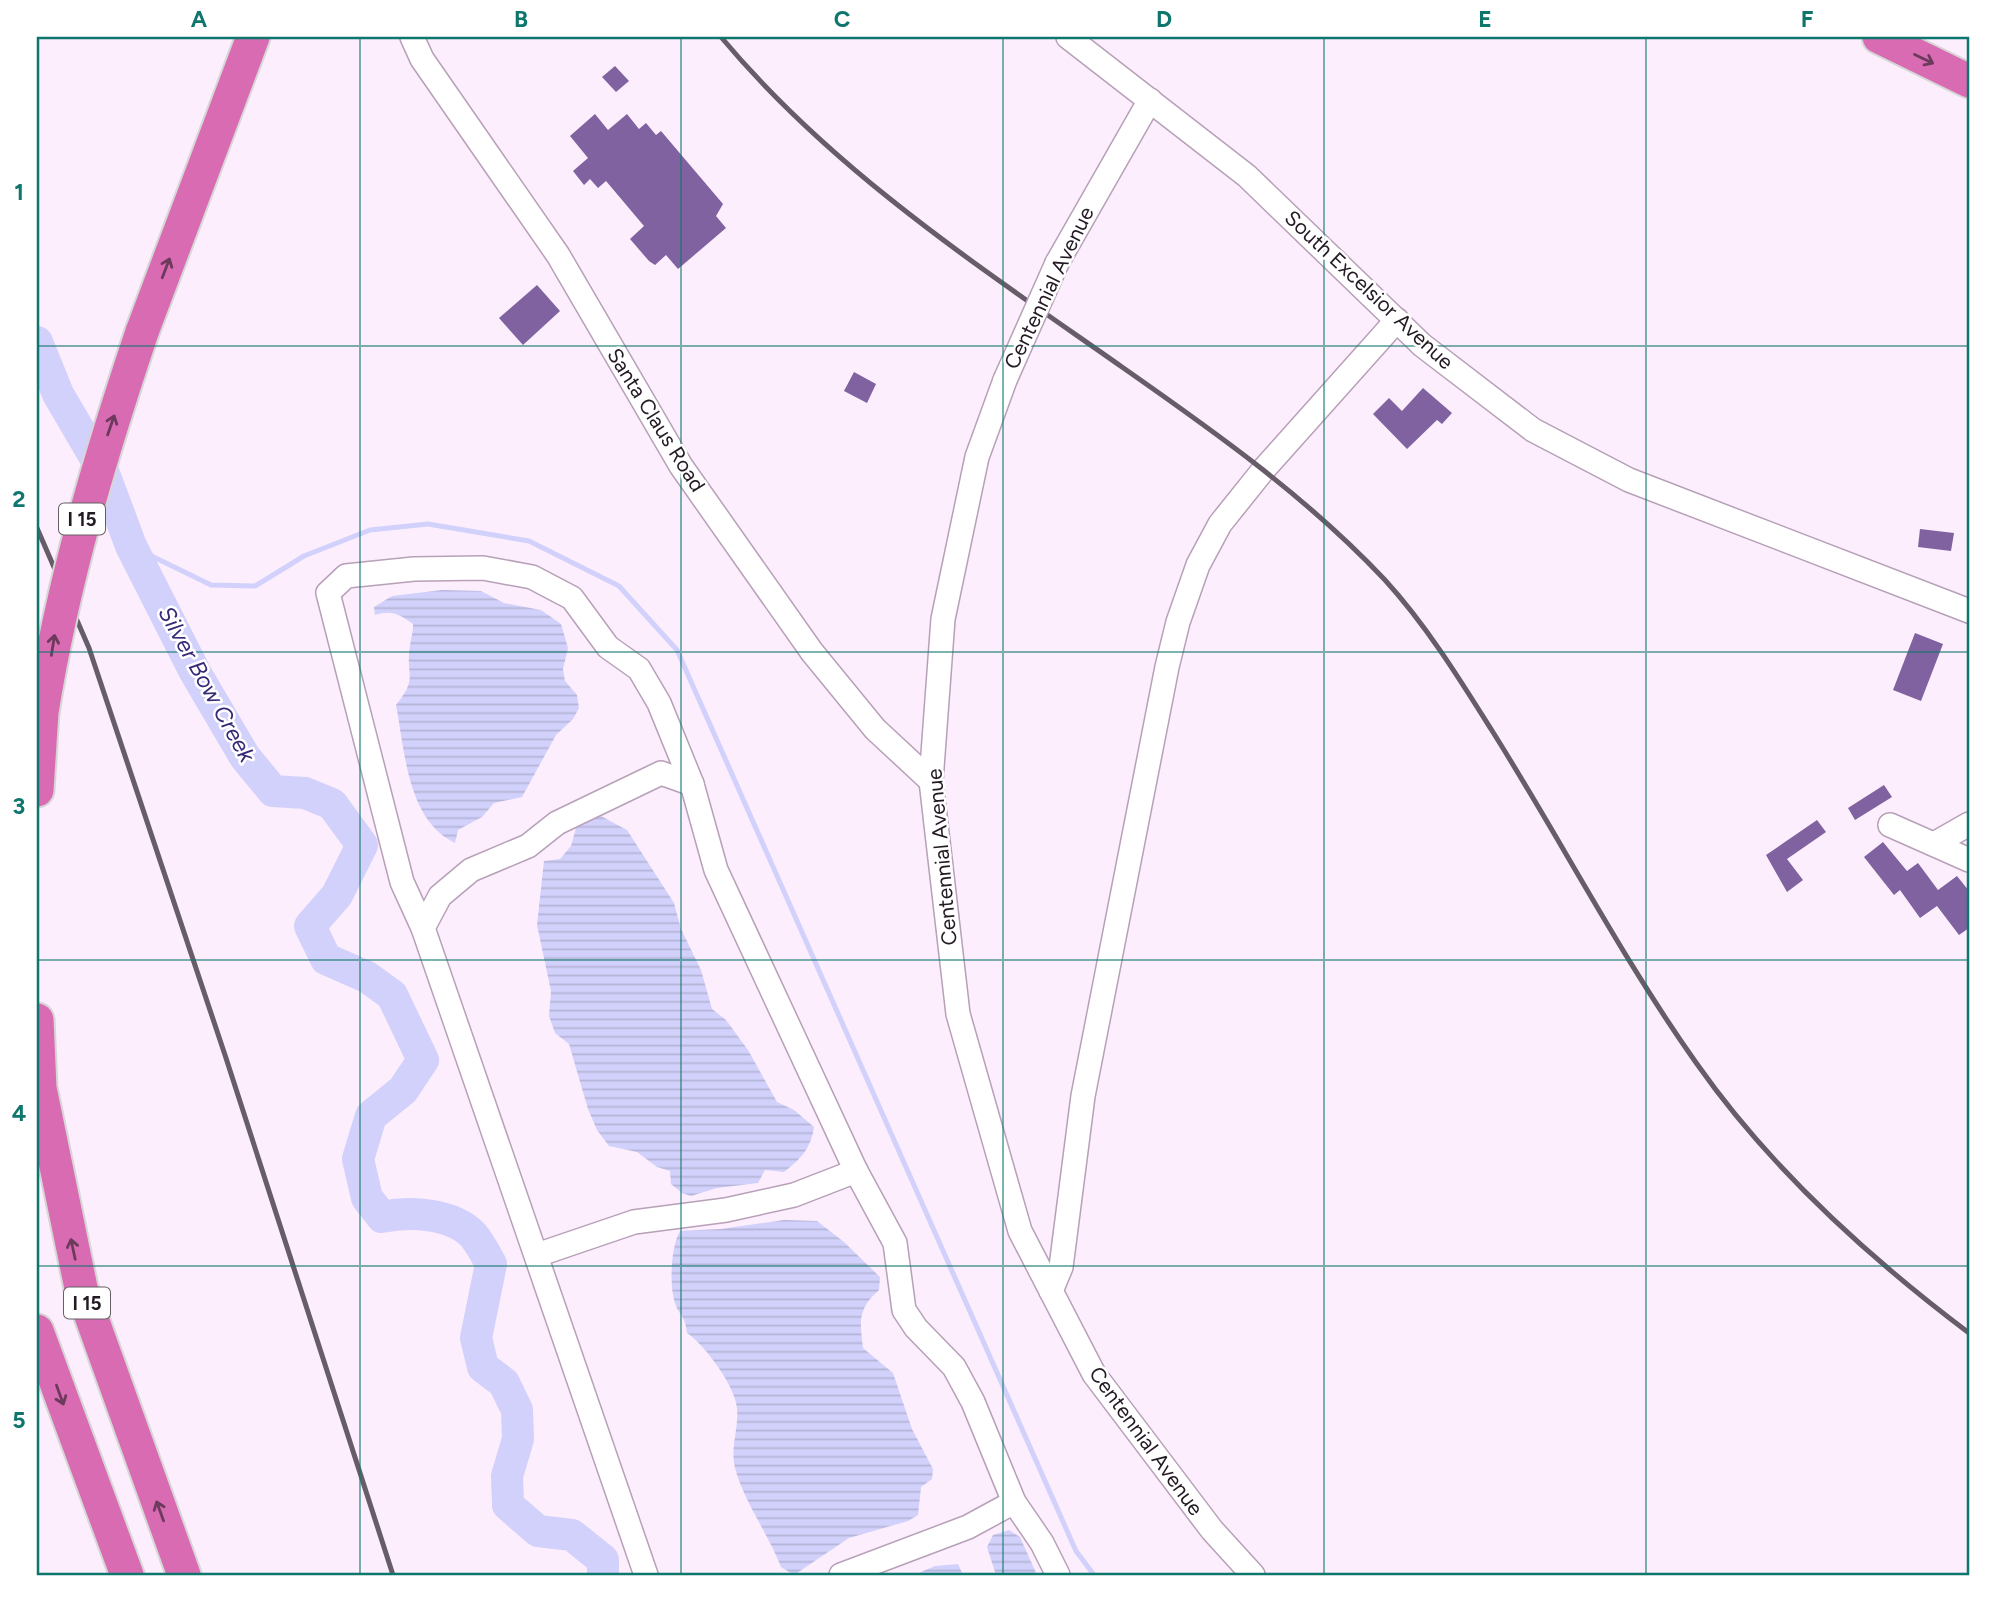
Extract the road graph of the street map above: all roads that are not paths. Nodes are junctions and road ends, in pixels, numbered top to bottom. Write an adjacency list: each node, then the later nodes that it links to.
1 (253, 37): 11 (highway, I 15, one-way to 1, bridge)
2 (411, 37): 9 (street, Santa Claus Road)
3 (1068, 37): 6 (street, South Excelsior Avenue)
4 (1879, 37): 5 (highway, one-way to 5)
5 (1969, 81)
6 (1150, 100): 7 (street, South Excelsior Avenue); 9 (street, Centennial Avenue, bridge)
7 (1397, 320): 8 (street, South Excelsior Avenue); 20 (street)
8 (1969, 611)
9 (931, 781): 20 (street, Centennial Avenue)
10 (691, 784): 16 (street); 16 (street); 18 (street)
11 (37, 790)
12 (1969, 824): 14 (street)
13 (1890, 825): 14 (street)
14 (1934, 844): 15 (street)
15 (1969, 860)
16 (423, 928): 19 (street)
17 (37, 1020): 24 (highway, I 15, one-way to 17)
18 (856, 1171): 19 (street); 22 (street)
19 (537, 1255): 25 (street)
20 (1051, 1291): 28 (street, Centennial Avenue)
21 (37, 1331): 23 (highway, I 15, one-way to 23)
22 (1014, 1503): 26 (street); 27 (street)
23 (127, 1575)
24 (184, 1575)
25 (646, 1575)
26 (841, 1575)
27 (1058, 1575)
28 (1253, 1575)

